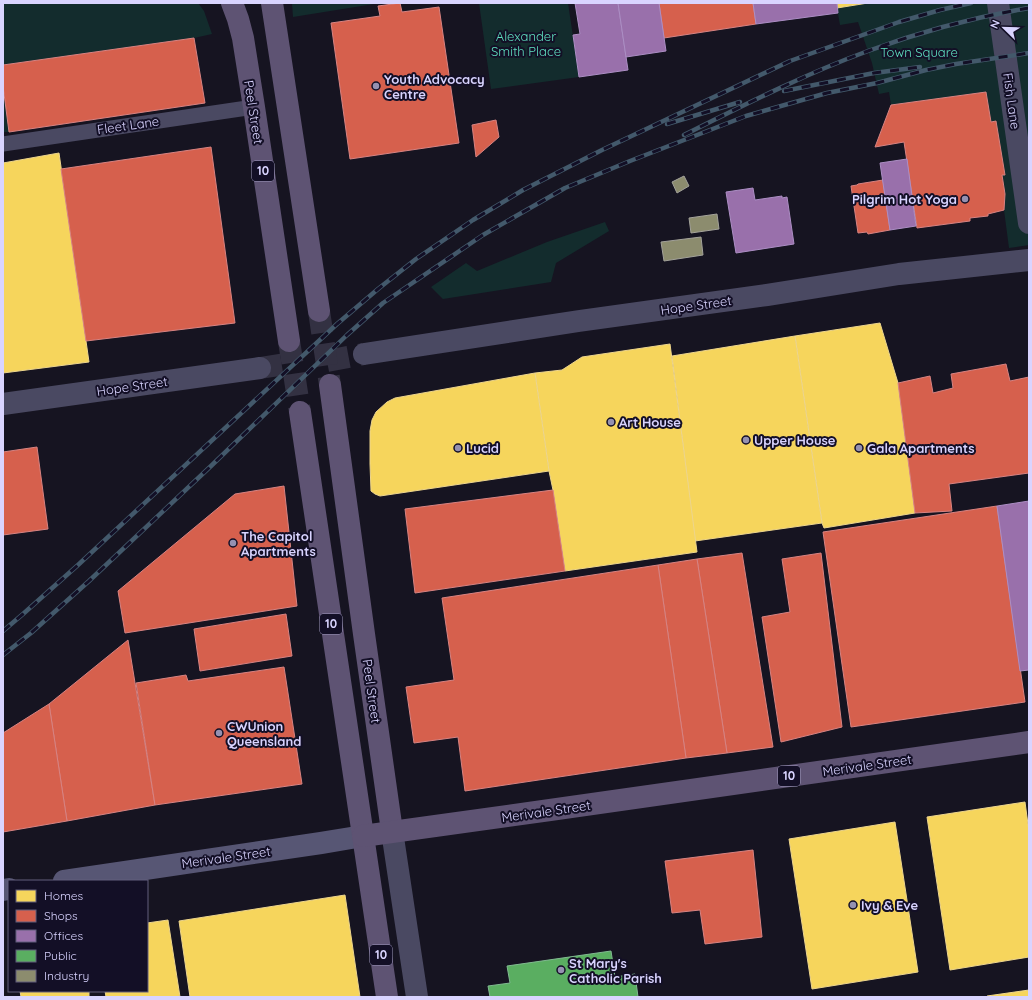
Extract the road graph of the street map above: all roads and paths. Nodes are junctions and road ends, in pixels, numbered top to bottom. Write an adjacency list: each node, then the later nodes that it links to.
1 (232, 3): 4 (main road, Peel Street / 10)
2 (272, 3): 8 (main road)
3 (998, 3): 6 (street, Fish Lane)
4 (254, 107): 5 (lane, Fleet Lane); 9 (main road, Peel Street / 10)
5 (3, 144)
6 (1029, 223)
7 (1029, 260): 10 (street, Hope Street)
8 (320, 311)
9 (288, 341)
10 (364, 354)
11 (260, 368): 13 (street, Hope Street)
12 (330, 384): 16 (main road, Peel Street / 10)
13 (3, 404)
14 (300, 412): 17 (main road, 10)
15 (1029, 742): 16 (main road, Merivale Street / 10)
16 (392, 831): 17 (main road, Merivale Street); 20 (street, Peel Street)
17 (363, 836): 18 (main road, Merivale Street); 19 (main road, 10)
18 (71, 880)
19 (387, 997)
20 (417, 997)

